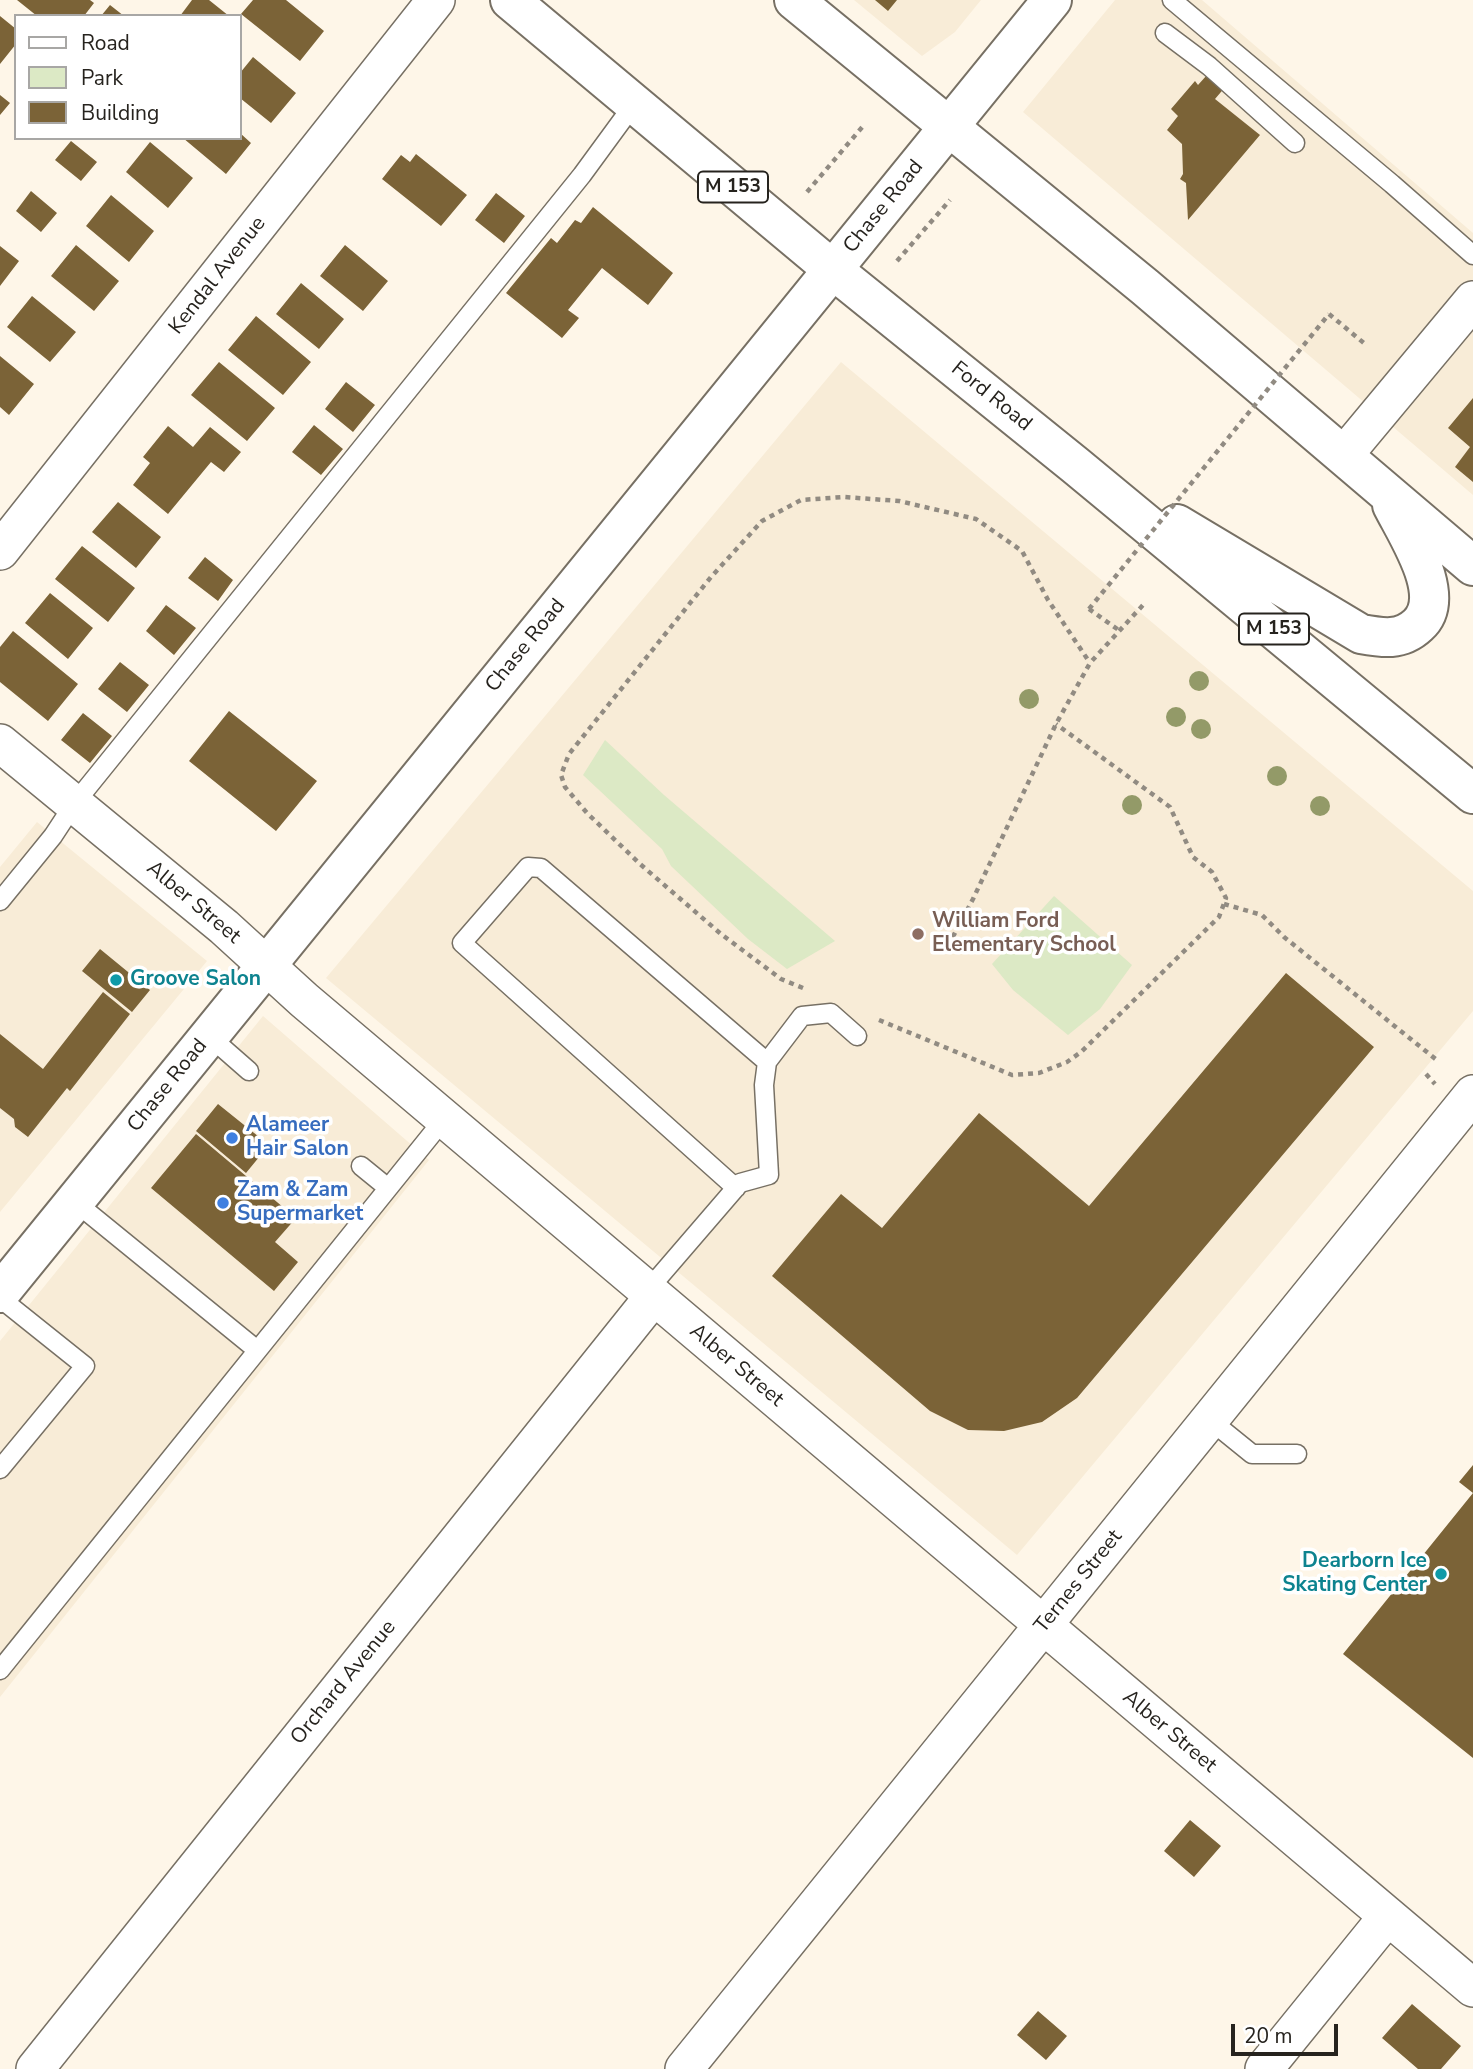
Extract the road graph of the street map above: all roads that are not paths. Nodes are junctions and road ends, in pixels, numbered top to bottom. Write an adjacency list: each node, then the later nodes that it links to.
1 (436, 0): 16 (street, Kendal Avenue)
2 (510, 0): 7 (main road, Ford Road / M 153)
3 (794, 0): 8 (main road)
4 (1052, 0): 8 (main road, Chase Road)
5 (1171, 0): 10 (lane)
6 (1165, 33): 9 (lane)
7 (634, 104): 11 (main road, Ford Road / M 153); 20 (lane)
8 (951, 125): 11 (main road, Chase Road); 13 (main road)
9 (1295, 143)
10 (1473, 255)
11 (832, 270): 14 (main road, Ford Road / M 153); 22 (main road, Chase Road)
12 (1473, 300): 13 (street)
13 (1344, 454): 15 (main road)
14 (1075, 465): 15 (main road); 19 (main road, Ford Road / M 153)
15 (1385, 491): 17 (main road)
16 (0, 551)
17 (1473, 566)
18 (0, 743): 20 (street, Alber Street)
19 (1473, 794)
20 (74, 804): 21 (lane); 22 (street, Alber Street)
21 (0, 901)
22 (266, 965): 23 (main road, Chase Road); 28 (street, Alber Street)
23 (208, 1036): 26 (lane); 32 (main road, Chase Road)
24 (857, 1036): 25 (lane)
25 (767, 1062): 31 (lane); 31 (lane)
26 (249, 1071)
27 (1455, 1090): 36 (street, Ternes Street)
28 (444, 1119): 30 (lane); 33 (street, Alber Street)
29 (361, 1166): 30 (lane)
30 (388, 1188): 35 (lane)
31 (736, 1188): 33 (lane)
32 (74, 1201): 34 (main road, Chase Road); 35 (lane)
33 (650, 1294): 39 (street, Alber Street); 43 (street, Orchard Avenue)
34 (0, 1295): 38 (lane)
35 (257, 1350): 40 (lane)
36 (1210, 1420): 37 (lane); 39 (street, Ternes Street)
37 (1297, 1454)
38 (0, 1469)
39 (1043, 1626): 41 (street, Alber Street); 44 (street, Ternes Street)
40 (0, 1670)
41 (1388, 1916): 42 (street, Alber Street); 45 (street)
42 (1473, 1988)
43 (35, 2069)
44 (684, 2069)
45 (1264, 2069)

